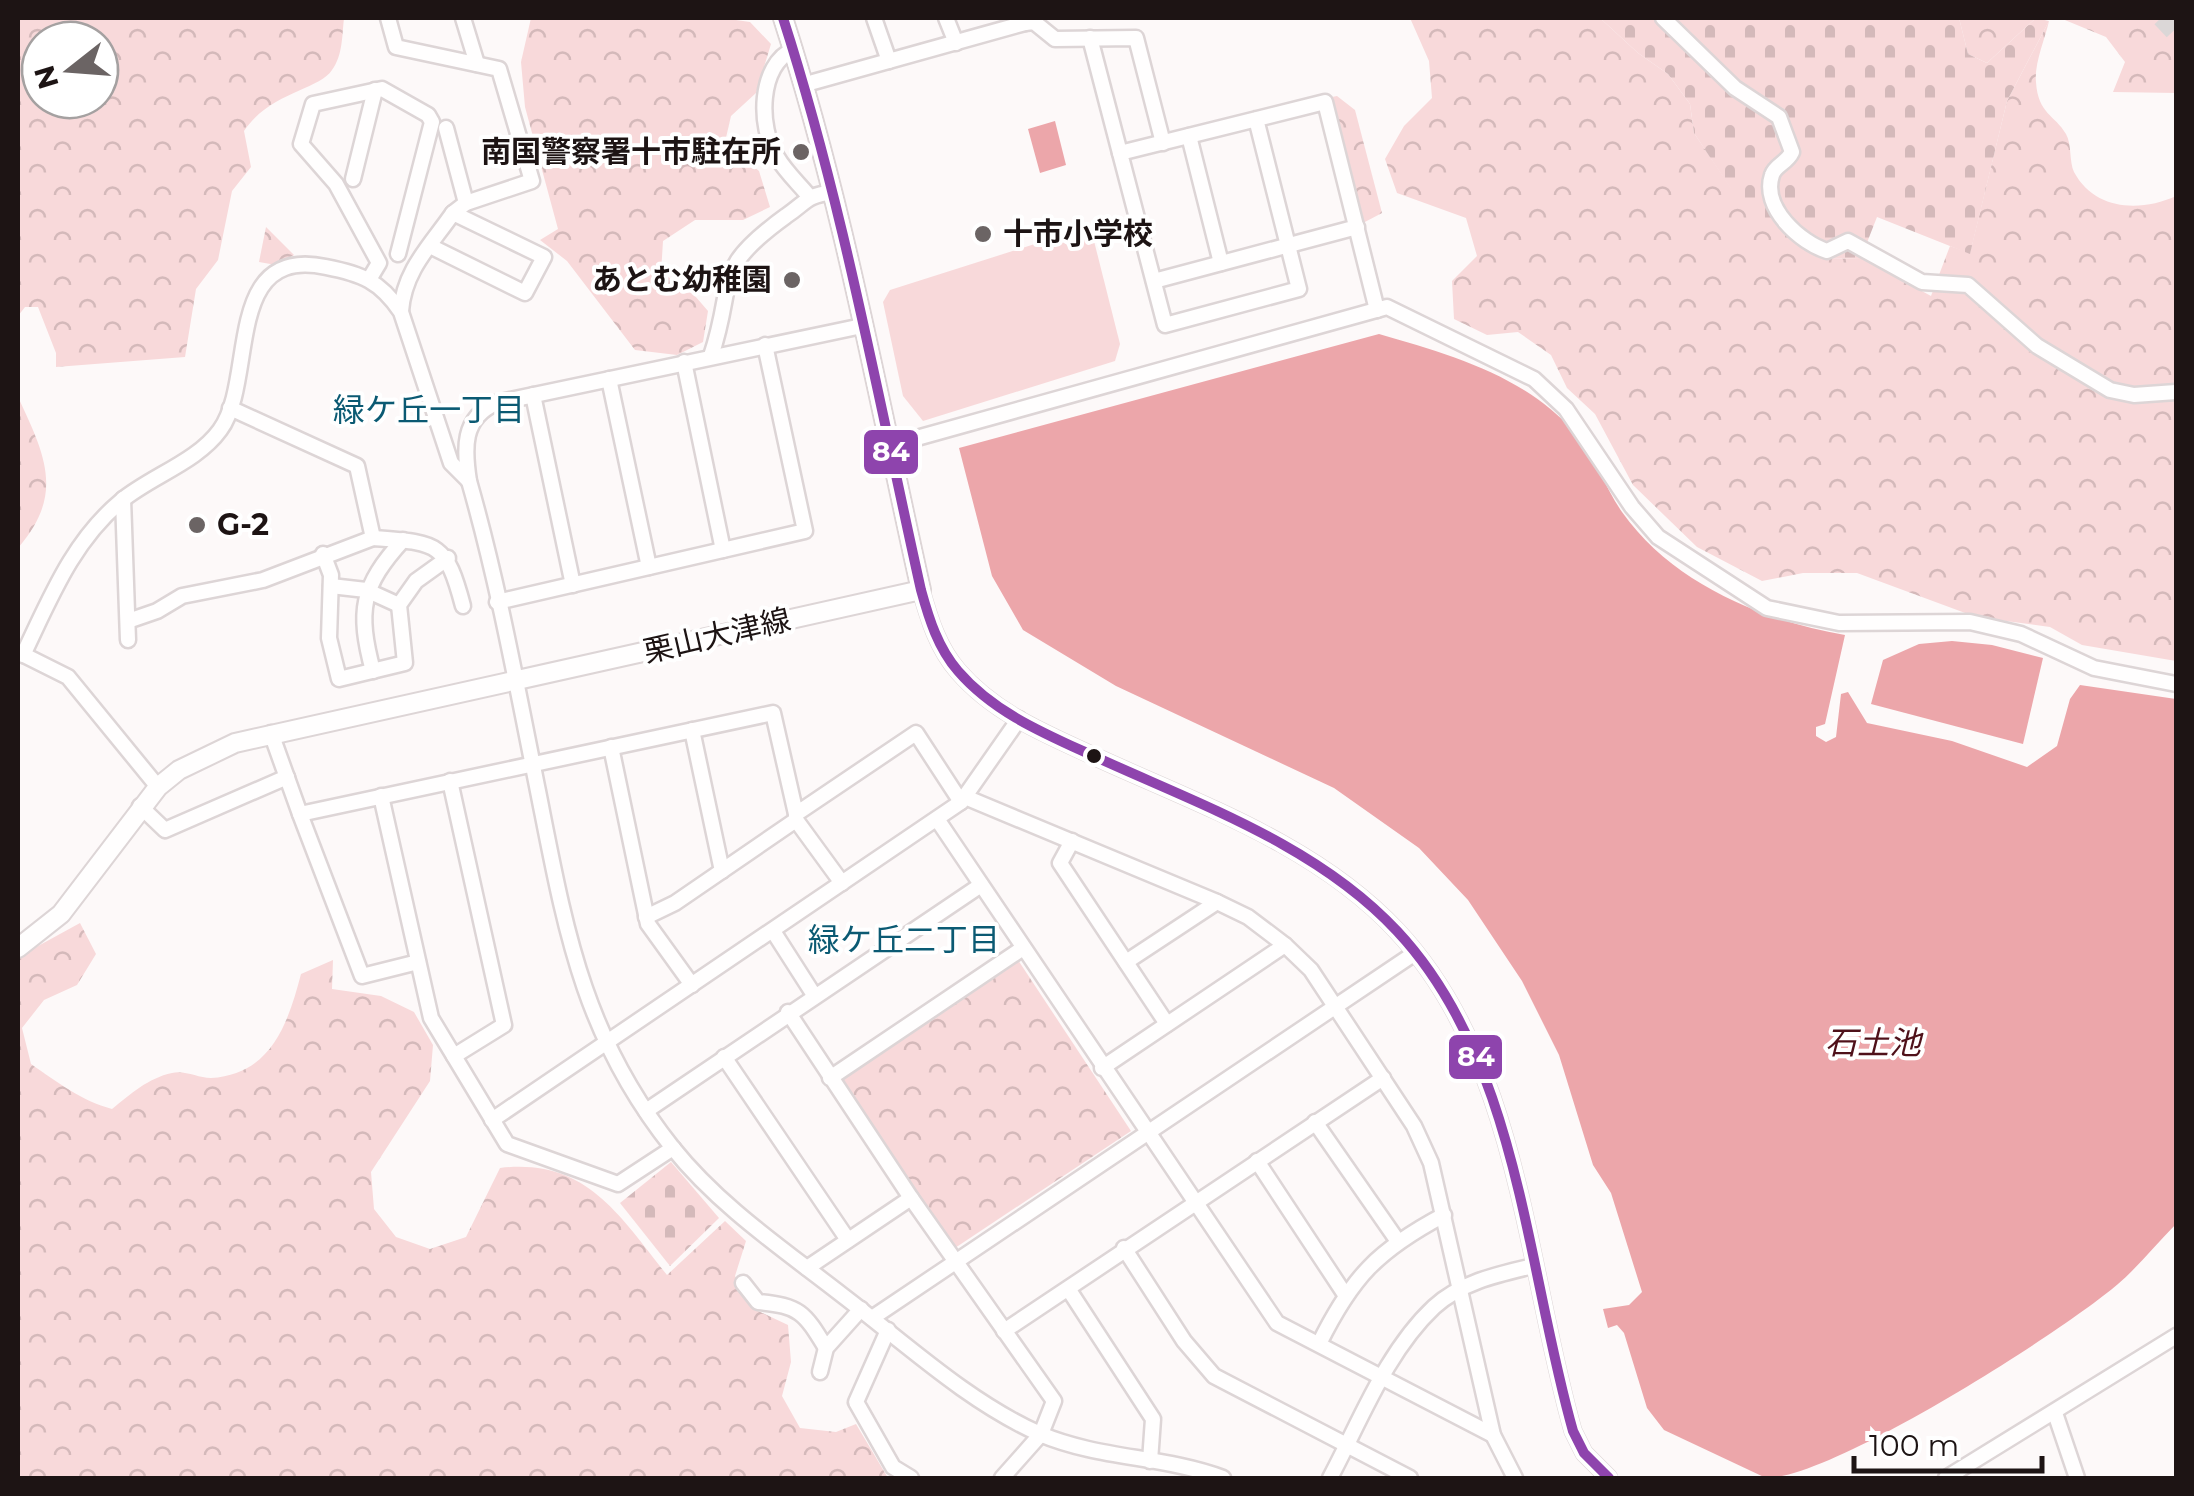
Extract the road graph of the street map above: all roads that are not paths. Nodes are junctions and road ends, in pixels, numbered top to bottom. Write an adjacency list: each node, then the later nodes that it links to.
1 (388, 18): 12 (street)
2 (464, 18): 12 (street)
3 (783, 18): 10 (main road)
4 (874, 18): 11 (street)
5 (946, 18): 9 (street)
6 (1663, 18): 39 (street)
7 (1024, 20): 8 (street); 9 (street)
8 (1090, 38): 18 (street); 19 (street)
9 (956, 43): 11 (street)
10 (794, 49): 13 (main road); 22 (street)
11 (890, 61): 13 (street)
12 (477, 64): 23 (street)
13 (806, 84): 21 (main road)
14 (376, 90): 20 (street); 28 (street); 30 (street)
15 (1256, 119): 17 (street); 25 (street); 26 (street)
16 (446, 128): 23 (street)
17 (1188, 136): 18 (street); 29 (street)
18 (1163, 143): 19 (street)
19 (1120, 153): 31 (street)
20 (354, 178)
21 (833, 192): 22 (street); 34 (main road)
22 (808, 195): 36 (street)
23 (466, 204): 24 (street)
24 (453, 213): 27 (street); 27 (street)
25 (1357, 227): 26 (street); 32 (street)
26 (1288, 245): 29 (street); 31 (street)
27 (430, 246): 33 (street)
28 (398, 254)
29 (1221, 263): 31 (street)
30 (370, 278): 33 (street); 41 (street)
31 (1154, 280)
32 (1377, 310): 42 (street); 63 (street)
33 (401, 312): 43 (street)
34 (862, 326): 35 (street); 42 (main road)
35 (765, 346): 36 (street); 47 (street)
36 (711, 356): 37 (street)
37 (684, 362): 38 (street); 47 (street)
38 (609, 379): 40 (street); 50 (street)
39 (2176, 392)
40 (533, 395): 43 (street); 51 (street)
41 (230, 408): 44 (street); 45 (street)
42 (888, 446): 54 (main road)
43 (468, 481): 55 (street)
44 (123, 499): 58 (street); 60 (street)
45 (373, 538): 46 (street); 48 (street)
46 (404, 540): 49 (street); 53 (street)
47 (723, 550): 50 (street)
48 (323, 554): 52 (street); 58 (street)
49 (448, 558): 56 (street); 57 (street)
50 (649, 567): 51 (street)
51 (573, 585): 55 (street)
52 (332, 586): 53 (street); 61 (street)
53 (366, 590): 56 (street); 61 (street)
54 (920, 590): 62 (main road, 栗山大津線); 64 (street)
55 (497, 602): 62 (street)
56 (399, 606): 61 (street)
57 (463, 606)
58 (128, 621): 59 (street)
59 (128, 640)
60 (20, 653): 71 (street)
61 (373, 671)
62 (515, 682): 66 (main road, 栗山大津線); 68 (street)
63 (2176, 684)
64 (1018, 719): 73 (street); 88 (street)
65 (692, 730): 67 (street); 76 (street); 79 (street)
66 (272, 732): 69 (street); 71 (main road, 栗山大津線)
67 (611, 746): 68 (street); 83 (street)
68 (532, 764): 70 (street); 96 (street)
69 (287, 777): 74 (street); 75 (street)
70 (450, 781): 72 (street); 97 (street)
71 (158, 787): 74 (main road, 栗山大津線)
72 (381, 796): 75 (street); 89 (street)
73 (963, 799): 76 (street); 77 (street); 78 (street)
74 (140, 806): 86 (main road, 栗山大津線)
75 (300, 814): 89 (street)
76 (796, 817): 79 (street); 80 (street)
77 (937, 819): 80 (street); 81 (street)
78 (1072, 841): 82 (street); 90 (street)
79 (722, 871): 83 (street)
80 (842, 882): 84 (street)
81 (981, 885): 87 (street); 92 (street)
82 (1217, 902): 85 (street); 90 (street)
83 (646, 917): 91 (street)
84 (773, 931): 91 (street); 92 (street)
85 (1285, 945): 93 (street); 95 (street)
86 (18, 948)
87 (1023, 948): 99 (street); 100 (street)
88 (1416, 953): 93 (street); 115 (street)
89 (418, 962): 97 (street)
90 (1126, 962): 95 (street)
91 (692, 986): 96 (street)
92 (814, 996): 94 (street)
93 (1336, 1008): 101 (street); 105 (street)
94 (788, 1012): 98 (street); 100 (street)
95 (1167, 1024): 99 (street)
96 (607, 1044): 102 (street); 103 (street)
97 (454, 1056): 103 (street)
98 (724, 1057): 102 (street); 111 (street)
99 (1102, 1068): 105 (street)
100 (830, 1078): 108 (street)
101 (1382, 1078): 104 (street); 110 (street)
102 (646, 1112): 106 (street)
103 (492, 1120): 106 (street)
104 (1316, 1122): 107 (street); 112 (street)
105 (1146, 1133): 109 (street); 114 (street)
106 (673, 1148): 116 (street)
107 (1257, 1161): 109 (street); 120 (street)
108 (910, 1198): 111 (street); 114 (street)
109 (1195, 1202): 113 (street); 125 (street)
110 (1444, 1215): 112 (street); 118 (street)
111 (848, 1240): 116 (street)
112 (1397, 1240): 120 (street)
113 (1124, 1248): 119 (street); 132 (street)
114 (954, 1262): 121 (street); 123 (street)
115 (1533, 1266): 118 (street); 140 (street)
116 (807, 1268): 121 (street)
117 (743, 1283): 126 (street)
118 (1462, 1289): 128 (street); 131 (street)
119 (1069, 1290): 123 (street); 133 (street)
120 (1344, 1293): 125 (street)
121 (866, 1314): 122 (street); 126 (street)
122 (888, 1330): 130 (street); 134 (street)
123 (1004, 1332): 130 (street)
124 (2176, 1336): 129 (street)
125 (1320, 1344): 128 (street)
126 (826, 1348): 127 (street)
127 (820, 1372)
128 (1383, 1376): 131 (street); 132 (street)
129 (2055, 1413): 141 (street); 142 (street)
130 (1041, 1434): 133 (street); 135 (street)
131 (1494, 1435): 139 (street)
132 (1348, 1446): 137 (street); 138 (street)
133 (1150, 1461): 136 (street)
134 (911, 1478)
135 (1002, 1478)
136 (1223, 1478)
137 (1330, 1478)
138 (1410, 1478)
139 (1516, 1478)
140 (1609, 1478)
141 (1946, 1478)
142 (2077, 1478)

